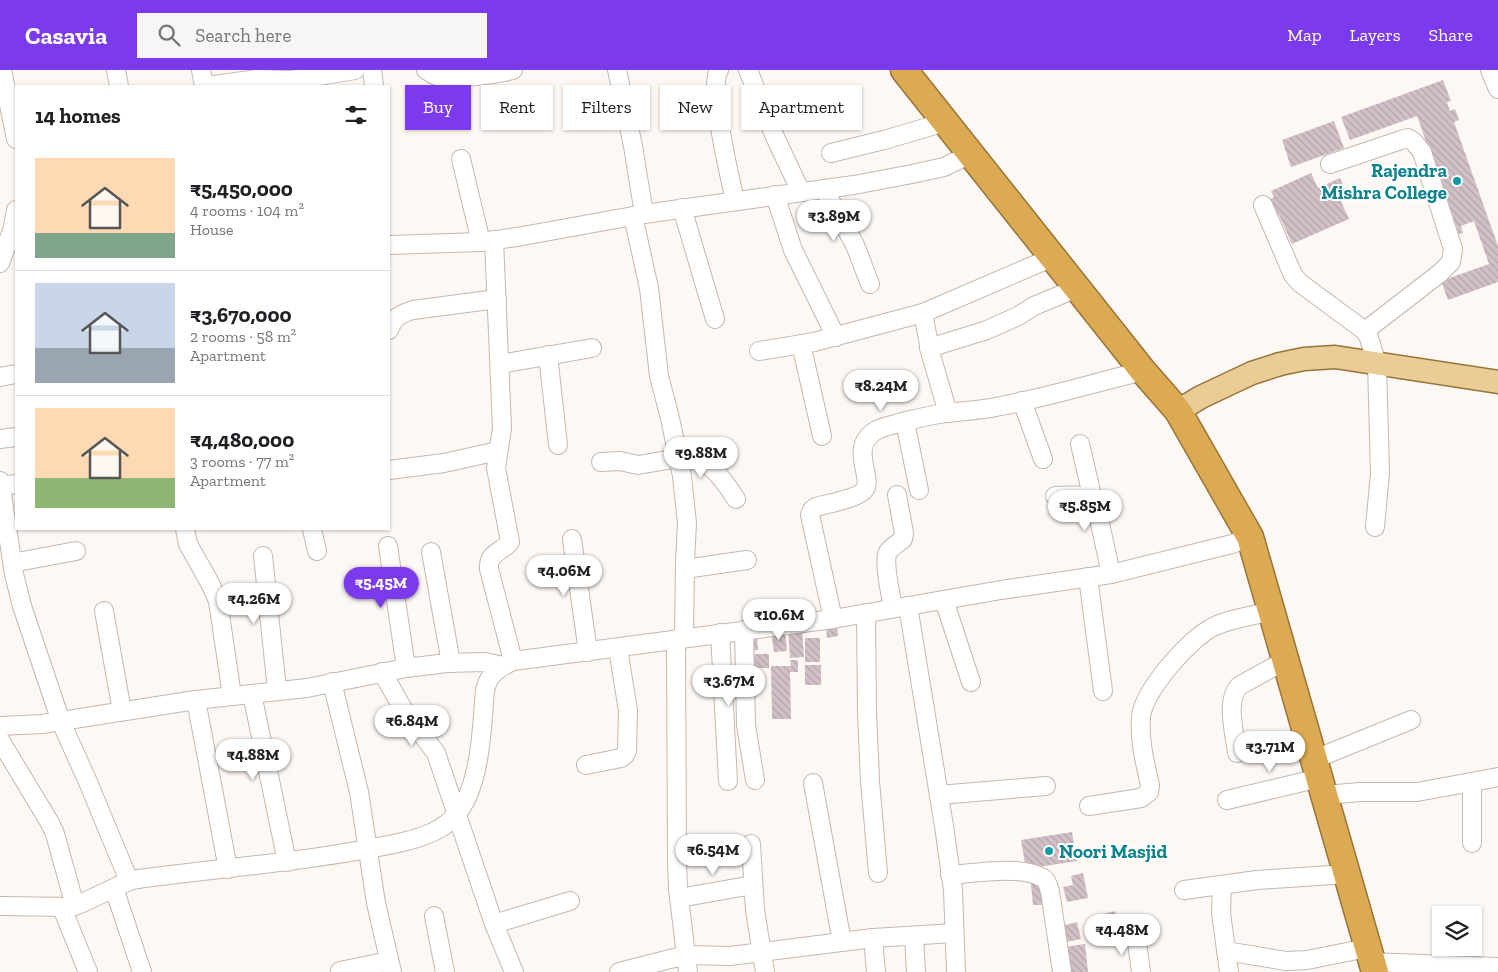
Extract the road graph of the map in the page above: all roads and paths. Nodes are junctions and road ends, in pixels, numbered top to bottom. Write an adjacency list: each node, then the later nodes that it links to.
1 (2, 70): 19 (street)
2 (116, 70): 14 (street)
3 (201, 70): 15 (street)
4 (350, 70): 13 (street)
5 (372, 70): 17 (street)
6 (426, 70): 7 (street)
7 (513, 70)
8 (617, 70): 34 (street)
9 (719, 70): 28 (street)
10 (748, 70): 26 (street)
11 (904, 70): 20 (highway)
12 (1490, 70): 18 (street)
13 (248, 84): 16 (street)
14 (119, 85)
15 (205, 85)
16 (226, 85)
17 (374, 85)
18 (1498, 89)
19 (14, 116)
20 (945, 122): 21 (street); 22 (highway)
21 (831, 153)
22 (971, 154): 25 (street); 37 (highway)
23 (461, 159): 35 (street)
24 (1330, 164): 45 (street)
25 (824, 189): 26 (street); 39 (street)
26 (801, 192): 27 (street)
27 (775, 195): 28 (street); 46 (street)
28 (735, 201): 30 (street)
29 (1263, 205): 45 (street)
30 (682, 208): 34 (street); 43 (street)
31 (15, 210): 32 (street)
32 (0, 213)
33 (15, 215): 38 (street)
34 (638, 215): 35 (street); 68 (street)
35 (488, 241): 36 (street); 41 (street)
36 (390, 245)
37 (1053, 257): 40 (highway); 42 (street)
38 (0, 263)
39 (870, 284)
40 (1077, 288): 49 (street); 54 (highway)
41 (497, 299): 44 (street); 52 (street)
42 (923, 313): 46 (street); 49 (street)
43 (715, 320)
44 (390, 328)
45 (1365, 331): 53 (street)
46 (836, 337): 47 (street)
47 (801, 344): 50 (street); 62 (street)
48 (592, 348): 51 (street)
49 (929, 348): 60 (street)
50 (759, 351)
51 (548, 355): 52 (street); 66 (street)
52 (500, 364): 67 (street)
53 (1377, 364): 57 (main road); 59 (main road); 78 (street)
54 (1144, 371): 58 (street); 59 (highway)
55 (15, 374): 56 (street)
56 (0, 377)
57 (1498, 382)
58 (1022, 402): 60 (street); 69 (street)
59 (1178, 411): 81 (highway)
60 (948, 413): 61 (street)
61 (905, 422): 73 (street); 98 (street)
62 (822, 436)
63 (15, 438): 64 (street)
64 (0, 440)
65 (1080, 444): 77 (street)
66 (558, 445)
67 (498, 451): 71 (street); 106 (street)
68 (678, 453): 70 (street); 76 (street); 90 (street)
69 (1043, 459)
70 (601, 462)
71 (390, 470)
72 (6, 484): 89 (street)
73 (919, 490)
74 (897, 495): 94 (street)
75 (1055, 496): 77 (street)
76 (736, 499)
77 (1093, 500): 91 (street)
78 (1375, 527)
79 (185, 530): 114 (street)
80 (312, 530): 85 (street)
81 (1250, 537): 91 (street); 96 (highway)
82 (572, 539): 103 (street)
83 (388, 546): 107 (street)
84 (76, 550): 89 (street)
85 (317, 551)
86 (430, 552): 105 (street)
87 (263, 556): 111 (street)
88 (747, 560): 90 (street)
89 (12, 563): 118 (street)
90 (685, 569): 101 (street)
91 (1111, 574): 92 (street)
92 (1088, 577): 93 (street); 112 (street)
93 (944, 600): 94 (street); 110 (street)
94 (901, 607): 97 (street); 130 (street)
95 (104, 610): 116 (street)
96 (1272, 611): 104 (highway); 132 (street)
97 (866, 613): 98 (street); 139 (street)
98 (833, 619): 99 (street)
99 (744, 630): 100 (street); 126 (street)
100 (720, 633): 101 (street); 125 (street)
101 (680, 638): 102 (street); 146 (street)
102 (618, 648): 103 (street); 122 (street)
103 (588, 652): 106 (street)
104 (1286, 660): 121 (street); 124 (highway)
105 (451, 663): 106 (street); 107 (street)
106 (508, 663): 133 (street)
107 (406, 668): 108 (street)
108 (382, 672): 109 (street); 133 (street)
109 (332, 682): 111 (street); 136 (street)
110 (970, 682)
111 (277, 690): 113 (street)
112 (1103, 691)
113 (252, 694): 114 (street); 137 (street)
114 (232, 696): 115 (street)
115 (196, 700): 116 (street); 138 (street)
116 (122, 711): 118 (street)
117 (1412, 720): 124 (street)
118 (61, 722): 119 (street); 142 (street)
119 (0, 726)
120 (0, 740): 149 (street)
121 (1237, 753)
122 (586, 766)
123 (1498, 776): 127 (street)
124 (1320, 777): 127 (street); 131 (street); 141 (highway)
125 (728, 780)
126 (755, 780)
127 (1472, 782): 134 (street)
128 (813, 783): 156 (street)
129 (1046, 786): 130 (street)
130 (939, 795): 140 (street)
131 (1227, 800)
132 (1089, 806)
133 (456, 814): 136 (street); 151 (street)
134 (1472, 843)
135 (750, 844): 143 (street)
136 (368, 849): 137 (street); 161 (street)
137 (288, 862): 138 (street)
138 (228, 869): 142 (street)
139 (878, 873)
140 (950, 874): 152 (street); 173 (street)
141 (1347, 874): 144 (street); 159 (highway)
142 (122, 885): 149 (street); 166 (street)
143 (753, 885): 146 (street); 158 (street)
144 (1222, 885): 145 (street); 157 (street)
145 (1184, 890)
146 (679, 898): 160 (street)
147 (570, 901): 151 (street)
148 (0, 906): 149 (street)
149 (69, 907): 165 (street)
150 (434, 916): 167 (street)
151 (494, 924): 168 (street)
152 (954, 934): 154 (street); 172 (street)
153 (1136, 934): 174 (street)
154 (914, 936): 155 (street); 164 (street)
155 (873, 938): 156 (street); 171 (street)
156 (842, 942): 158 (street)
157 (1226, 951): 159 (street); 175 (street)
158 (762, 953): 160 (street); 170 (street)
159 (1371, 961): 162 (street)
160 (687, 964): 169 (street)
161 (390, 967): 163 (street)
162 (1498, 967)
163 (340, 971)
164 (912, 971)
165 (88, 972)
166 (142, 972)
167 (445, 972)
168 (514, 972)
169 (619, 972)
170 (765, 972)
171 (876, 972)
172 (956, 972)
173 (1062, 972)
174 (1141, 972)
175 (1229, 972)

